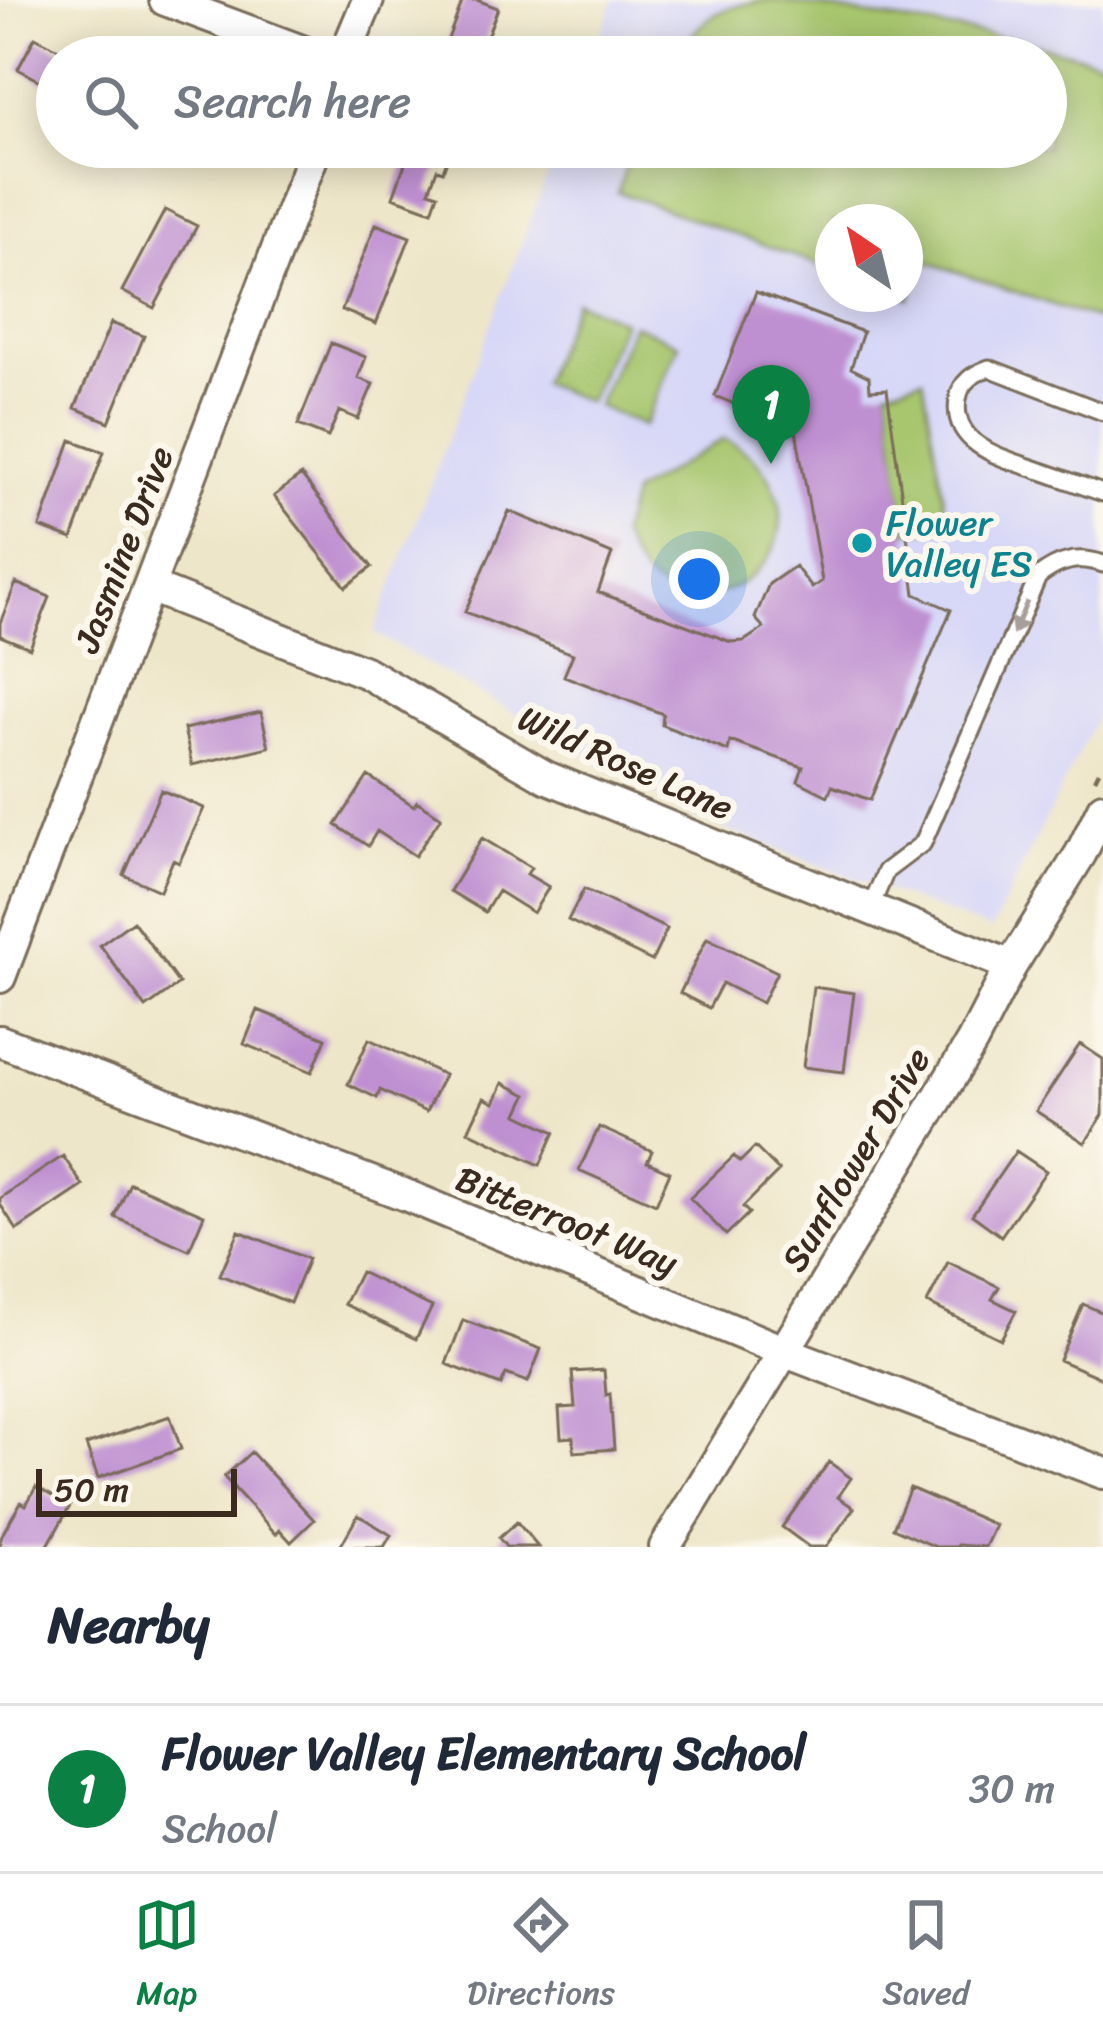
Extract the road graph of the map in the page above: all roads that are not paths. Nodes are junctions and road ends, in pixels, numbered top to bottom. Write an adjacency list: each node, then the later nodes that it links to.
1 (165, 0): 3 (street)
2 (368, 0): 4 (street)
3 (262, 36)
4 (353, 36)
5 (308, 168): 9 (street, Jasmine Drive)
6 (1103, 412): 7 (lane)
7 (1103, 493)
8 (1103, 564): 11 (lane, one-way to 11)
9 (150, 587): 11 (street, Wild Rose Lane); 13 (street, Jasmine Drive)
10 (1103, 808): 12 (street, Sunflower Drive)
11 (870, 909): 12 (street, Wild Rose Lane)
12 (1011, 967): 15 (street, Sunflower Drive)
13 (0, 977)
14 (0, 1041): 15 (street, Bitterroot Way)
15 (783, 1351): 16 (street, Bitterroot Way); 17 (street, Sunflower Drive)
16 (1103, 1474)
17 (664, 1547)

